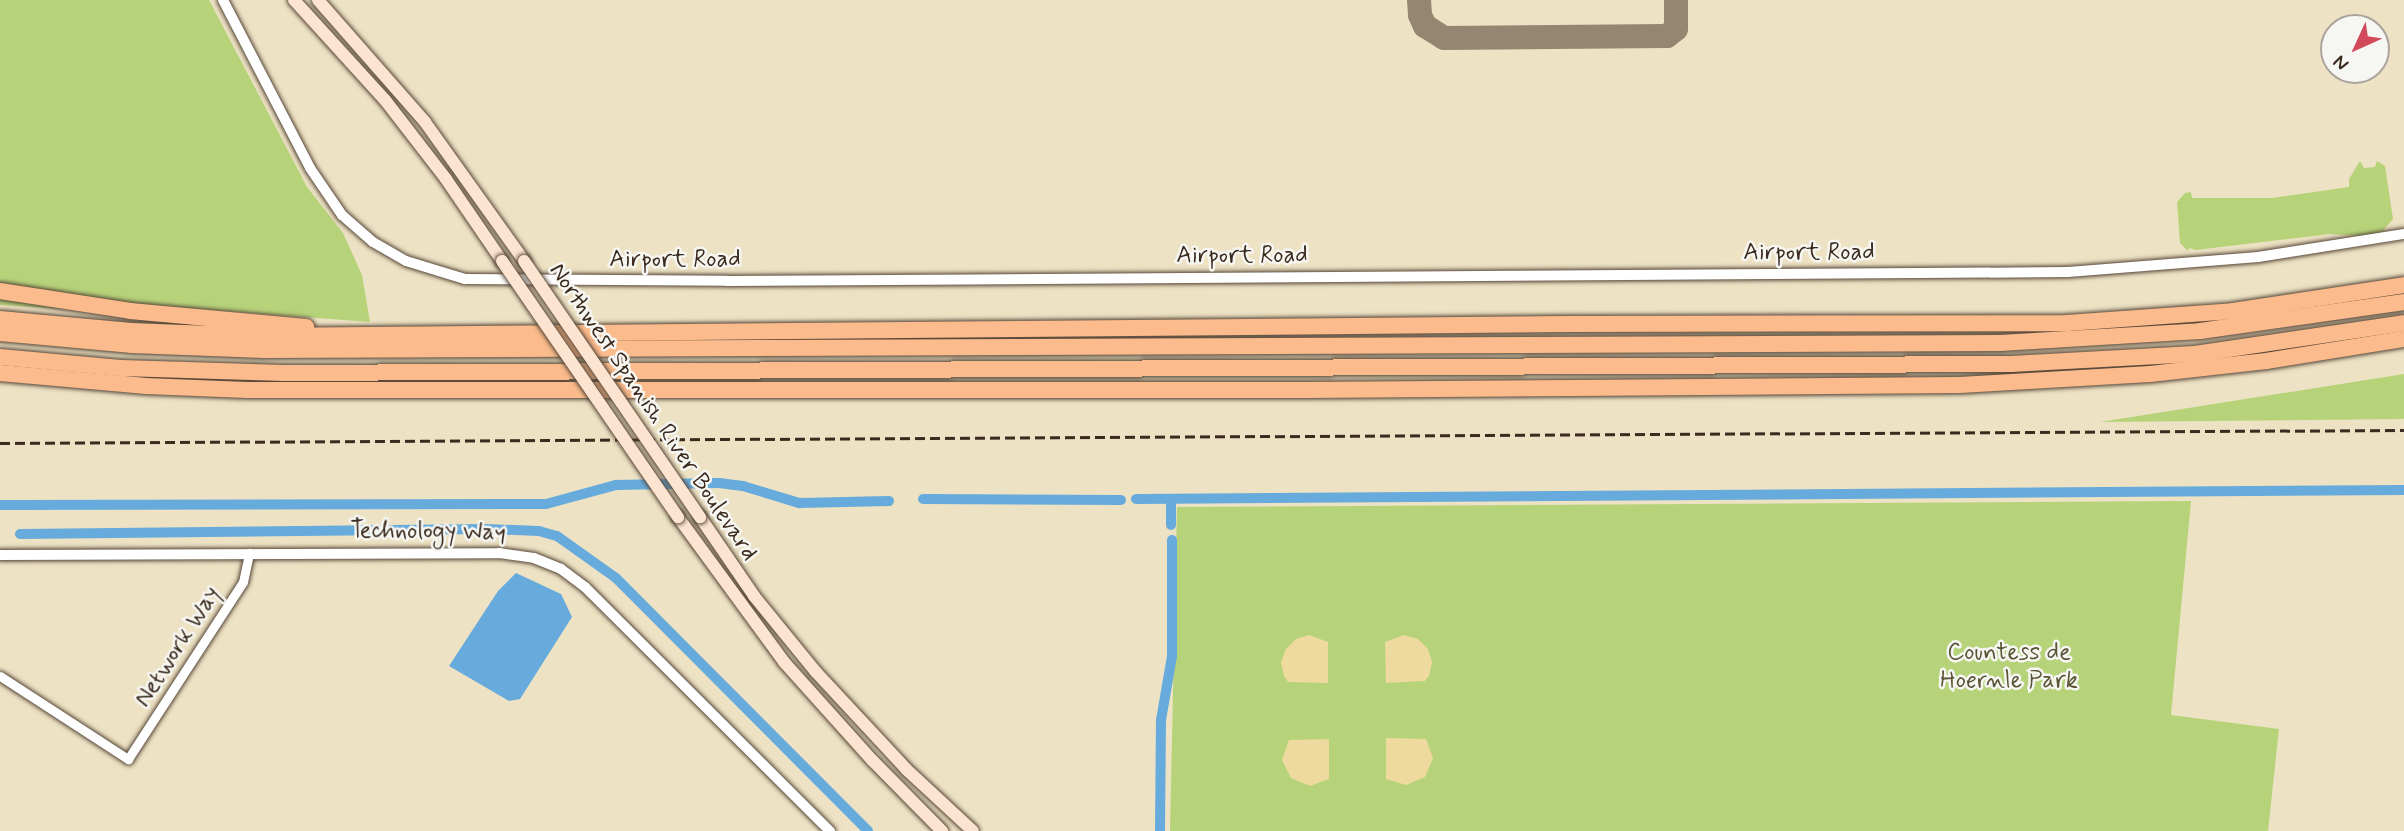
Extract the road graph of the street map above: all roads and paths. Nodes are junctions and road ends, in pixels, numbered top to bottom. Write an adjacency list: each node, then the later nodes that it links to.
1 (223, 0): 4 (street, Airport Road)
2 (294, 0): 23 (main road, Northwest Spanish River Boulevard, bridge)
3 (318, 0): 24 (main road, Northwest Spanish River Boulevard, bridge)
4 (2404, 234)
5 (2404, 285): 10 (highway)
6 (0, 291): 12 (highway)
7 (2404, 302): 14 (highway)
8 (0, 319): 12 (highway)
9 (2404, 323): 16 (highway)
10 (1568, 324): 12 (highway); 14 (highway)
11 (0, 333): 14 (highway)
12 (360, 335)
13 (2404, 339): 18 (highway)
14 (1413, 346)
15 (0, 357): 16 (highway)
16 (1176, 368): 18 (highway)
17 (0, 373): 18 (highway)
18 (1306, 390)
19 (249, 553): 20 (street, Technology Way); 21 (street, Network Way); 22 (street, Technology Way)
20 (0, 555)
21 (0, 676)
22 (830, 831)
23 (942, 831)
24 (973, 831)

